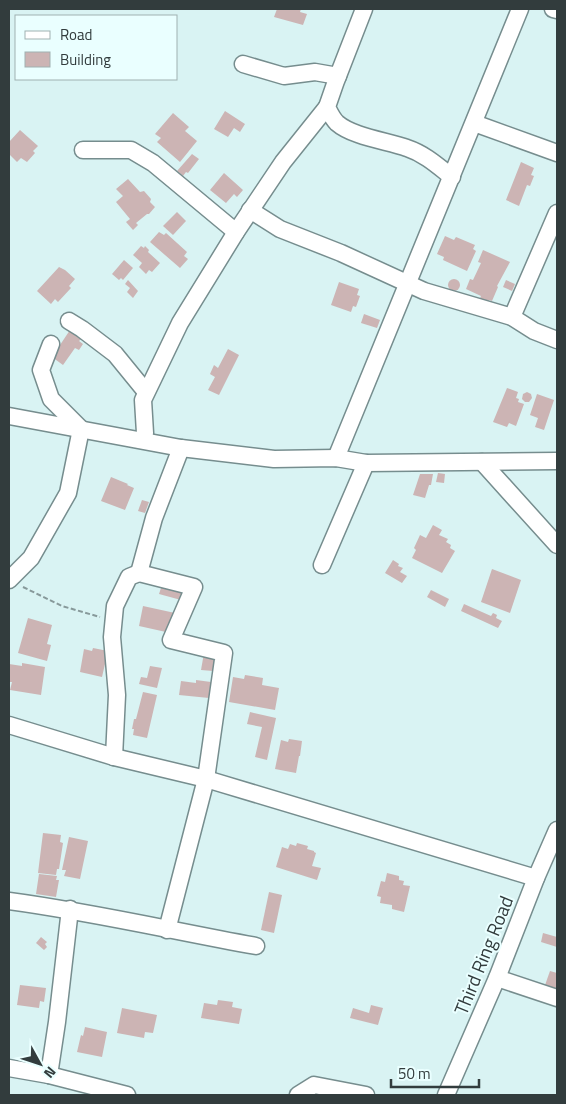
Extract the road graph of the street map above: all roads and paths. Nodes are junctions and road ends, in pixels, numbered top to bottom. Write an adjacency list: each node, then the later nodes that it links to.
1 (364, 9): 6 (street)
2 (520, 9): 8 (street)
3 (553, 9): 4 (street)
4 (557, 10)
5 (242, 64): 6 (street)
6 (338, 76): 7 (street)
7 (327, 107): 11 (street); 12 (street)
8 (474, 124): 10 (street); 11 (street)
9 (83, 150): 14 (street)
10 (557, 153)
11 (452, 178): 15 (street)
12 (250, 210): 14 (street); 15 (street)
13 (557, 213): 16 (street)
14 (236, 232): 20 (street)
15 (409, 283): 16 (street); 25 (street)
16 (512, 317): 18 (street)
17 (69, 321): 20 (street)
18 (557, 340)
19 (51, 344): 22 (street)
20 (146, 392): 23 (street)
21 (9, 416): 22 (street)
22 (81, 429): 23 (street); 32 (street)
23 (142, 440): 24 (street)
24 (181, 448): 25 (street); 31 (street)
25 (336, 458): 28 (street)
26 (557, 461): 27 (street)
27 (482, 462): 28 (street); 29 (street)
28 (366, 463): 30 (street)
29 (557, 545)
30 (322, 565)
31 (139, 573): 33 (street); 36 (street)
32 (14, 583): 33 (path)
33 (114, 621): 35 (street)
34 (9, 725): 35 (street)
35 (114, 757): 36 (street)
36 (206, 778): 38 (street); 41 (street)
37 (557, 830): 38 (street, Third Ring Road)
38 (536, 878): 43 (street, Third Ring Road)
39 (9, 900): 40 (street)
40 (70, 909): 41 (street); 46 (street)
41 (167, 930): 42 (street)
42 (256, 946)
43 (497, 978): 44 (street); 51 (street, Third Ring Road)
44 (557, 998)
45 (9, 1068): 46 (street)
46 (49, 1075): 47 (street)
47 (89, 1091): 48 (street)
48 (127, 1095)
49 (298, 1095): 50 (street)
50 (366, 1095)
51 (446, 1095)

